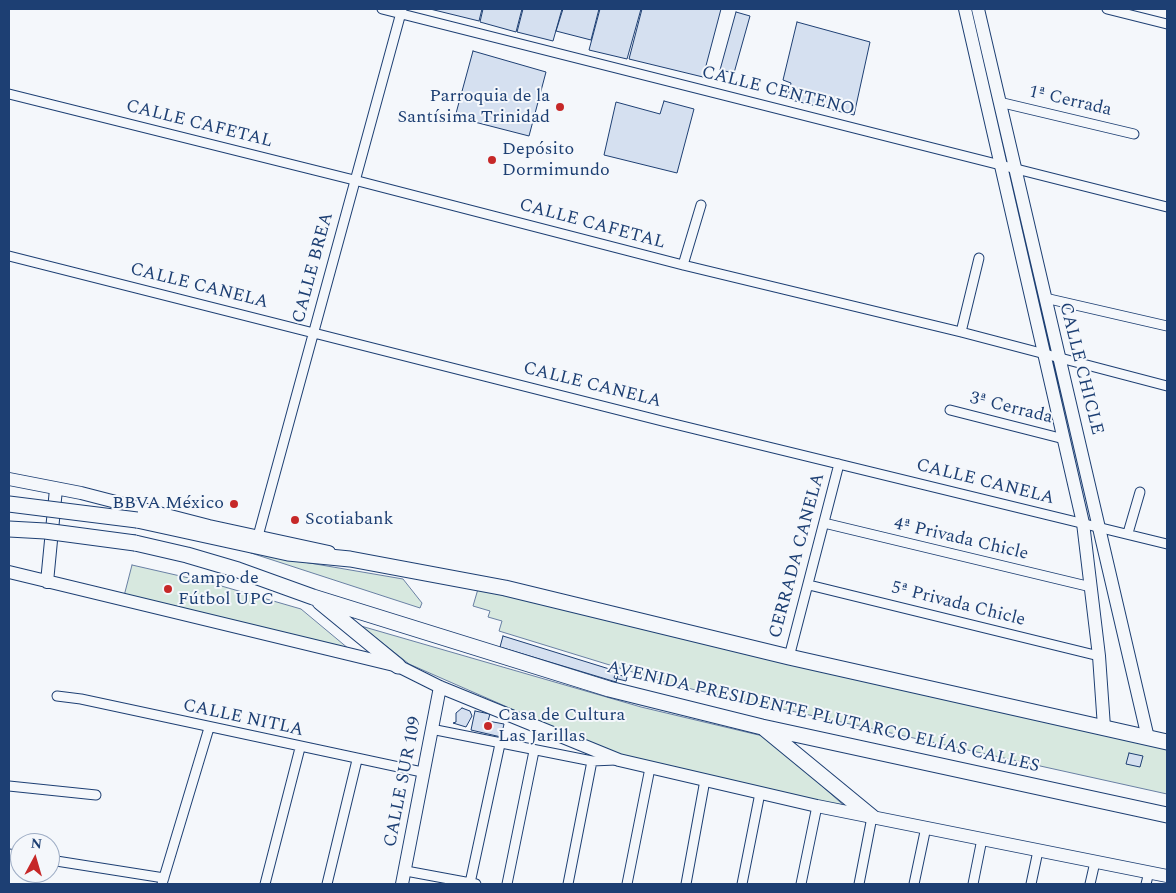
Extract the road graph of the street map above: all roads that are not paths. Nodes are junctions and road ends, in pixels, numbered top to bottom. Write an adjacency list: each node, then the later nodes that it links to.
1 (382, 9): 5 (street, CALLE CENTENO)
2 (965, 9): 11 (street, CALLE CHICLE)
3 (978, 9): 9 (street, CALLE CHICLE)
4 (1107, 9): 6 (street)
5 (401, 11): 11 (street, CALLE CENTENO); 13 (street, CALLE BREA)
6 (1130, 12): 7 (street)
7 (1167, 24)
8 (9, 94): 13 (street, CALLE CAFETAL)
9 (999, 102): 10 (street, 1ª Cerrada); 12 (street, CALLE CHICLE)
10 (1134, 134)
11 (1000, 165): 12 (street, CALLE CENTENO); 23 (street, CALLE CHICLE)
12 (1015, 169): 15 (street, CALLE CENTENO); 19 (street, CALLE CHICLE)
13 (354, 180): 18 (street, CALLE CAFETAL); 21 (street, CALLE BREA)
14 (701, 205): 18 (street)
15 (1167, 207)
16 (9, 256): 21 (street, CALLE CANELA)
17 (979, 258): 22 (street)
18 (683, 266): 22 (street, CALLE CAFETAL)
19 (1045, 298): 20 (street); 24 (street, CALLE CHICLE)
20 (1167, 326)
21 (313, 332): 28 (street, CALLE CANELA); 38 (street, CALLE BREA)
22 (961, 332): 23 (street, CALLE CAFETAL)
23 (1044, 356): 24 (street, CALLE CAFETAL); 27 (street, CALLE CHICLE)
24 (1062, 360): 25 (street, CALLE CAFETAL); 35 (street, CALLE CHICLE)
25 (1167, 386)
26 (950, 410): 27 (street, 3ª Cerrada)
27 (1064, 438): 33 (street, CALLE CHICLE)
28 (839, 464): 33 (street, CALLE CANELA); 34 (street, CERRADA CANELA)
29 (9, 479): 30 (street)
30 (56, 489): 38 (street); 42 (street)
31 (1140, 492): 37 (street)
32 (9, 504): 40 (main road, bridge)
33 (1083, 523): 35 (street, CALLE CANELA); 44 (street, CALLE CHICLE)
34 (824, 524): 43 (street, CERRADA CANELA); 44 (street, 4ª Privada Chicle)
35 (1099, 526): 37 (street, CALLE CANELA); 55 (street, CALLE CHICLE)
36 (9, 530): 45 (main road, AVENIDA PRESIDENTE PLUTARCO ELÍAS CALLES, bridge)
37 (1128, 533): 39 (street, CALLE CANELA)
38 (258, 536): 40 (street)
39 (1167, 544)
40 (350, 559): 47 (main road)
41 (9, 572): 42 (street)
42 (47, 582): 48 (street)
43 (809, 585): 46 (street, 5ª Privada Chicle); 47 (street, CERRADA CANELA)
44 (1091, 587): 46 (street, CALLE CHICLE)
45 (313, 597): 48 (main road); 51 (main road, AVENIDA PRESIDENTE PLUTARCO ELÍAS CALLES)
46 (1099, 656): 52 (street, CALLE CHICLE)
47 (789, 657): 52 (main road)
48 (398, 666): 49 (street)
49 (440, 687): 54 (street, CALLE SUR 109); 61 (street)
50 (57, 696): 53 (street, CALLE NITLA)
51 (762, 727): 70 (main road, AVENIDA PRESIDENTE PLUTARCO ELÍAS CALLES); 71 (main road)
52 (1104, 727): 55 (main road)
53 (209, 728): 58 (street, CALLE NITLA); 80 (street)
54 (432, 729): 57 (street); 64 (street, CALLE SUR 109)
55 (1148, 738): 56 (main road)
56 (1167, 742)
57 (500, 744): 59 (street); 85 (street)
58 (300, 748): 60 (street, CALLE NITLA); 82 (street)
59 (534, 751): 62 (street); 86 (street)
60 (357, 760): 64 (street, CALLE NITLA); 83 (street)
61 (619, 760): 62 (street); 63 (street)
62 (592, 761): 87 (street)
63 (650, 768): 65 (street); 88 (street)
64 (422, 772): 77 (street, CALLE SUR 109)
65 (705, 780): 67 (street); 89 (street)
66 (10, 786): 68 (street)
67 (760, 793): 69 (street); 90 (street)
68 (96, 795)
69 (817, 806): 71 (street); 91 (street)
70 (1167, 815)
71 (872, 817): 72 (street); 92 (street)
72 (926, 827): 73 (street); 93 (street)
73 (982, 839): 74 (street); 94 (street)
74 (1038, 851): 76 (street); 95 (street)
75 (60, 862): 80 (street)
76 (1095, 862): 79 (street); 96 (street)
77 (406, 871): 81 (street); 84 (street, CALLE SUR 109)
78 (1167, 876): 79 (street)
79 (1148, 878)
80 (163, 881)
81 (453, 882): 85 (street)
82 (265, 884)
83 (327, 884)
84 (402, 884)
85 (473, 884)
86 (506, 884)
87 (568, 884)
88 (626, 884)
89 (686, 884)
90 (742, 884)
91 (801, 884)
92 (858, 884)
93 (914, 884)
94 (973, 884)
95 (1031, 884)
96 (1090, 884)

